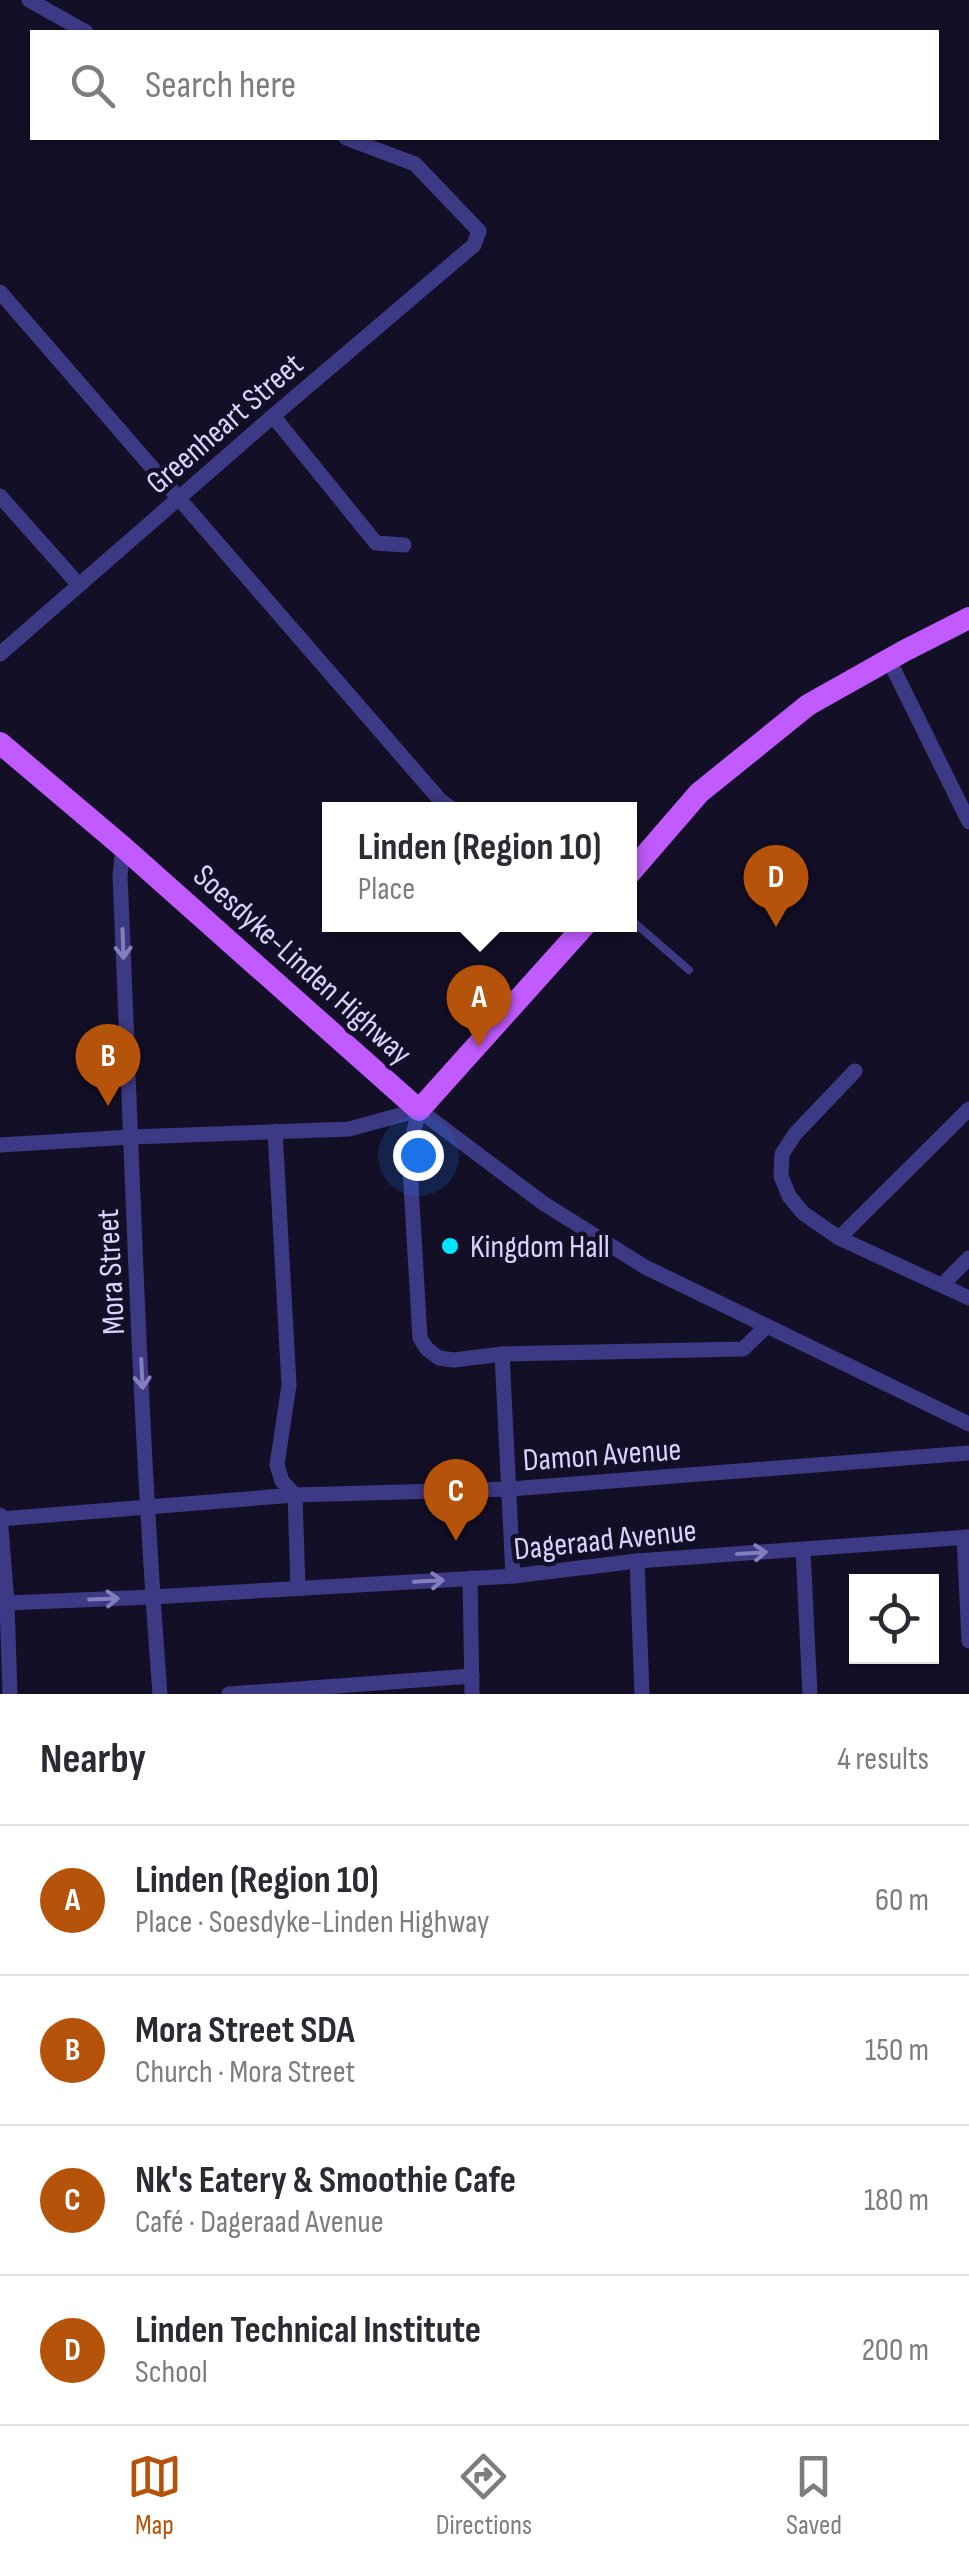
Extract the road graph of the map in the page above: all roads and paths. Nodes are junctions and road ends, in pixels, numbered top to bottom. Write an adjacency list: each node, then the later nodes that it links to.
1 (28, 0): 2 (street)
2 (82, 30)
3 (351, 140): 5 (street, Greenheart Street)
4 (0, 292): 7 (street)
5 (273, 416): 7 (street, Greenheart Street); 8 (street)
6 (0, 496): 9 (street)
7 (178, 499): 9 (street, Greenheart Street); 14 (street)
8 (404, 545)
9 (78, 584): 11 (street, Greenheart Street)
10 (969, 618): 12 (main road)
11 (0, 654)
12 (888, 660): 15 (street); 17 (main road)
13 (0, 743): 16 (main road, Soesdyke-Linden Highway)
14 (443, 802)
15 (969, 822)
16 (123, 847): 23 (main road, Soesdyke-Linden Highway); 25 (street, Mora Street, one-way to 25)
17 (637, 865)
18 (637, 925): 20 (lane)
19 (579, 932): 23 (main road, Soesdyke-Linden Highway)
20 (689, 970)
21 (856, 1071): 27 (street)
22 (969, 1109): 27 (street)
23 (419, 1110): 24 (street); 31 (street); 32 (street)
24 (275, 1131): 25 (street); 36 (street)
25 (131, 1136): 26 (street); 37 (street, Mora Street, one-way to 37)
26 (0, 1145)
27 (839, 1238): 29 (street)
28 (969, 1258): 29 (street)
29 (942, 1285): 30 (street)
30 (969, 1298)
31 (766, 1327): 32 (street); 33 (street)
32 (502, 1354): 35 (street)
33 (969, 1424)
34 (969, 1453): 35 (street, Damon Avenue)
35 (510, 1488): 36 (street, Damon Avenue); 42 (street)
36 (296, 1495): 37 (street, Damon Avenue); 44 (street)
37 (148, 1507): 38 (street, Damon Avenue); 45 (street, Mora Street)
38 (0, 1517): 46 (street)
39 (966, 1537): 40 (street, Dageraad Avenue); 47 (street)
40 (803, 1550): 41 (street, Dageraad Avenue, one-way to 40); 54 (street)
41 (637, 1560): 42 (street, Dageraad Avenue); 53 (street)
42 (512, 1576): 43 (street, Dageraad Avenue)
43 (470, 1578): 44 (street, Dageraad Avenue, one-way to 43); 48 (street)
44 (298, 1588): 45 (street, Dageraad Avenue)
45 (152, 1597): 46 (street, Dageraad Avenue, one-way to 45); 50 (street, Mora Street)
46 (7, 1602): 49 (street)
47 (969, 1641)
48 (472, 1676): 51 (street); 52 (street)
49 (10, 1694)
50 (160, 1694)
51 (229, 1694)
52 (472, 1694)
53 (642, 1694)
54 (810, 1694)

